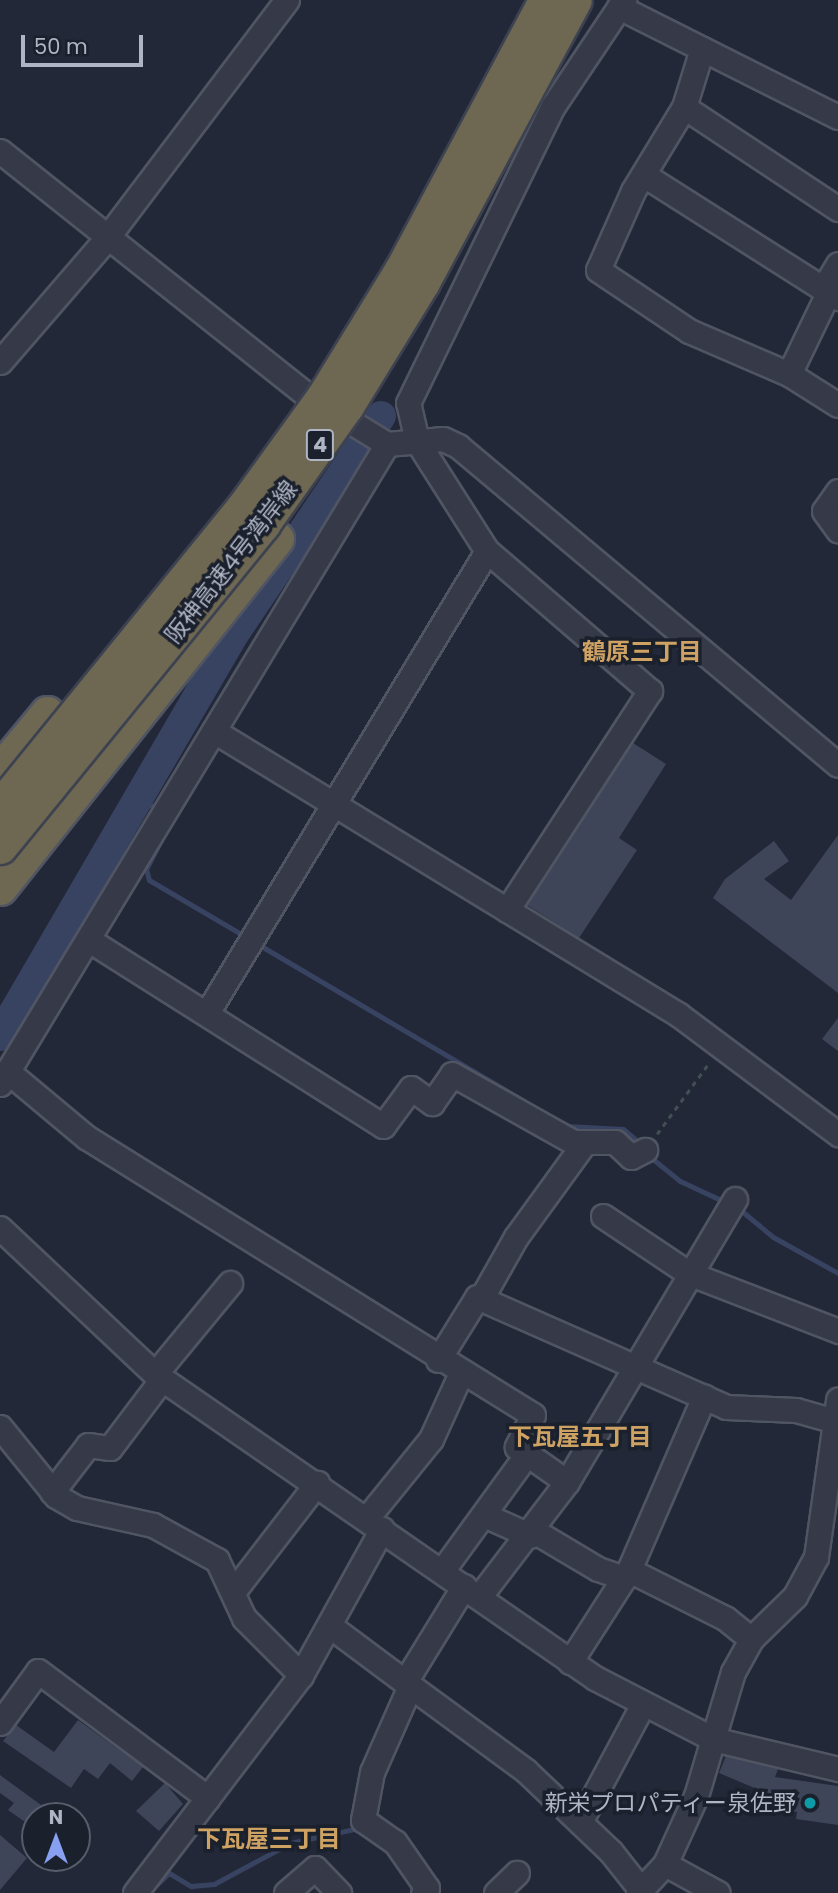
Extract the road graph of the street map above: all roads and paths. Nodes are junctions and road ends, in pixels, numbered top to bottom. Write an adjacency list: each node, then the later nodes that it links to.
1 (287, 0): 12 (street)
2 (545, 0): 14 (highway, 阪神高速4号湾岸線 / 4, bridge)
3 (575, 0): 9 (highway, 阪神高速4号湾岸線 / 4, bridge)
4 (621, 3): 5 (street); 19 (street)
5 (702, 49): 6 (street); 7 (street)
6 (684, 107): 10 (street); 11 (street)
7 (838, 117)
8 (0, 151): 12 (street)
9 (492, 158): 29 (highway, 阪神高速4号湾岸線 / 4, bridge); 30 (highway, bridge)
10 (644, 176): 15 (street); 17 (street)
11 (838, 209)
12 (106, 239): 16 (street); 20 (street)
13 (838, 264): 15 (street)
14 (401, 270): 26 (highway, bridge); 27 (highway, 阪神高速4号湾岸線 / 4, bridge)
15 (830, 293): 17 (street)
16 (0, 362)
17 (789, 374): 18 (street)
18 (838, 405)
19 (416, 441): 20 (street); 23 (street); 25 (street)
20 (387, 444): 24 (street)
21 (838, 491): 22 (street)
22 (838, 530)
23 (487, 551): 28 (street); 31 (street)
24 (214, 731): 28 (street); 32 (street)
25 (838, 765)
26 (0, 771)
27 (0, 806)
28 (336, 806): 31 (street); 33 (street)
29 (0, 847)
30 (0, 888)
31 (507, 910): 34 (street)
32 (89, 940): 33 (street); 35 (street)
33 (207, 1013): 37 (street)
34 (721, 1047): 36 (street); 38 (path)
35 (3, 1077): 46 (street)
36 (838, 1133)
37 (586, 1142): 38 (street); 44 (street)
38 (645, 1150)
39 (735, 1199): 42 (street)
40 (603, 1216): 42 (street)
41 (0, 1228): 49 (street)
42 (688, 1273): 45 (street); 47 (street)
43 (230, 1283): 49 (street)
44 (481, 1299): 46 (street); 47 (street)
45 (838, 1331)
46 (438, 1360): 48 (street)
47 (639, 1366): 50 (street); 54 (street)
48 (461, 1373): 53 (street); 58 (street)
49 (159, 1376): 55 (street); 56 (street)
50 (704, 1397): 51 (street); 61 (street)
51 (836, 1415): 65 (street)
52 (0, 1427): 56 (street)
53 (527, 1454): 54 (street); 57 (street)
54 (567, 1482): 59 (street)
55 (317, 1483): 58 (street); 62 (street)
56 (52, 1492): 62 (street)
57 (484, 1516): 59 (street); 60 (street)
58 (374, 1523): 60 (street); 64 (street)
59 (533, 1534): 61 (street); 63 (street)
60 (442, 1571): 63 (street)
61 (627, 1574): 65 (street); 66 (street)
62 (233, 1592): 67 (street)
63 (471, 1592): 66 (street); 68 (street)
64 (330, 1626): 67 (street); 68 (street)
65 (751, 1639): 71 (street)
66 (570, 1662): 69 (street)
67 (302, 1675): 73 (street)
68 (408, 1684): 74 (street); 81 (street)
69 (642, 1706): 71 (street); 74 (street)
70 (0, 1723): 73 (street)
71 (713, 1739): 72 (street); 75 (street)
72 (838, 1769)
73 (208, 1798): 78 (street)
74 (580, 1822): 77 (street)
75 (666, 1864): 77 (street); 83 (street)
76 (516, 1873): 82 (street)
77 (640, 1892)
78 (135, 1893)
79 (286, 1893): 80 (street)
80 (338, 1893)
81 (423, 1893)
82 (496, 1893)
83 (718, 1893)

